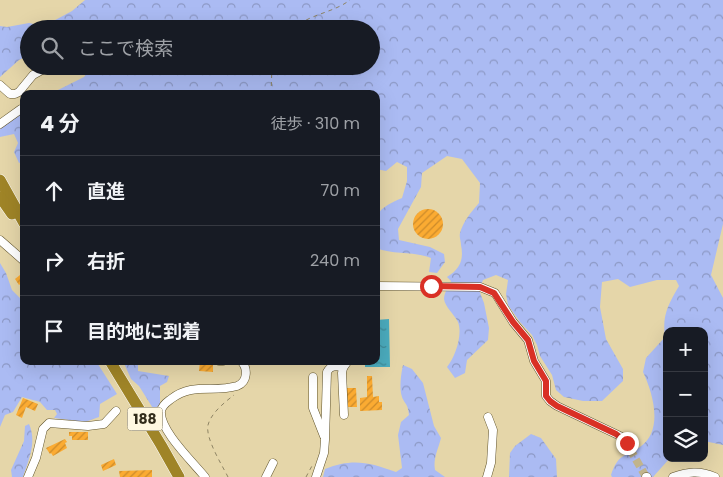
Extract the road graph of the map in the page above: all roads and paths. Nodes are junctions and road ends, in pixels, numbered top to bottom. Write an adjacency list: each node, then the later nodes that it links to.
1 (350, 0): 2 (path)
2 (307, 20)
3 (32, 75): 6 (street)
4 (272, 75): 7 (path)
5 (0, 85): 8 (street)
6 (21, 90)
7 (272, 90)
8 (20, 91)
9 (20, 110): 10 (street)
10 (0, 124)
11 (1, 186): 12 (highway); 13 (highway)
12 (20, 217)
13 (20, 222)
14 (0, 240): 15 (street)
15 (20, 258)
16 (380, 286): 29 (street)
17 (112, 365): 28 (highway, 188)
18 (243, 365): 22 (street)
19 (340, 365): 27 (street)
20 (346, 365): 24 (street)
21 (313, 377): 27 (street)
22 (238, 386): 26 (street); 35 (path)
23 (116, 410): 32 (street)
24 (344, 415)
25 (488, 418): 39 (street)
26 (173, 438): 28 (street); 34 (street)
27 (325, 440): 38 (street)
28 (161, 445): 33 (highway, 188)
29 (630, 449)
30 (317, 458): 37 (path)
31 (273, 463): 36 (street)
32 (28, 477)
33 (179, 477)
34 (205, 477)
35 (228, 477)
36 (266, 477)
37 (306, 477)
38 (316, 477)
39 (487, 477)
40 (672, 477): 41 (street)
41 (715, 477)

